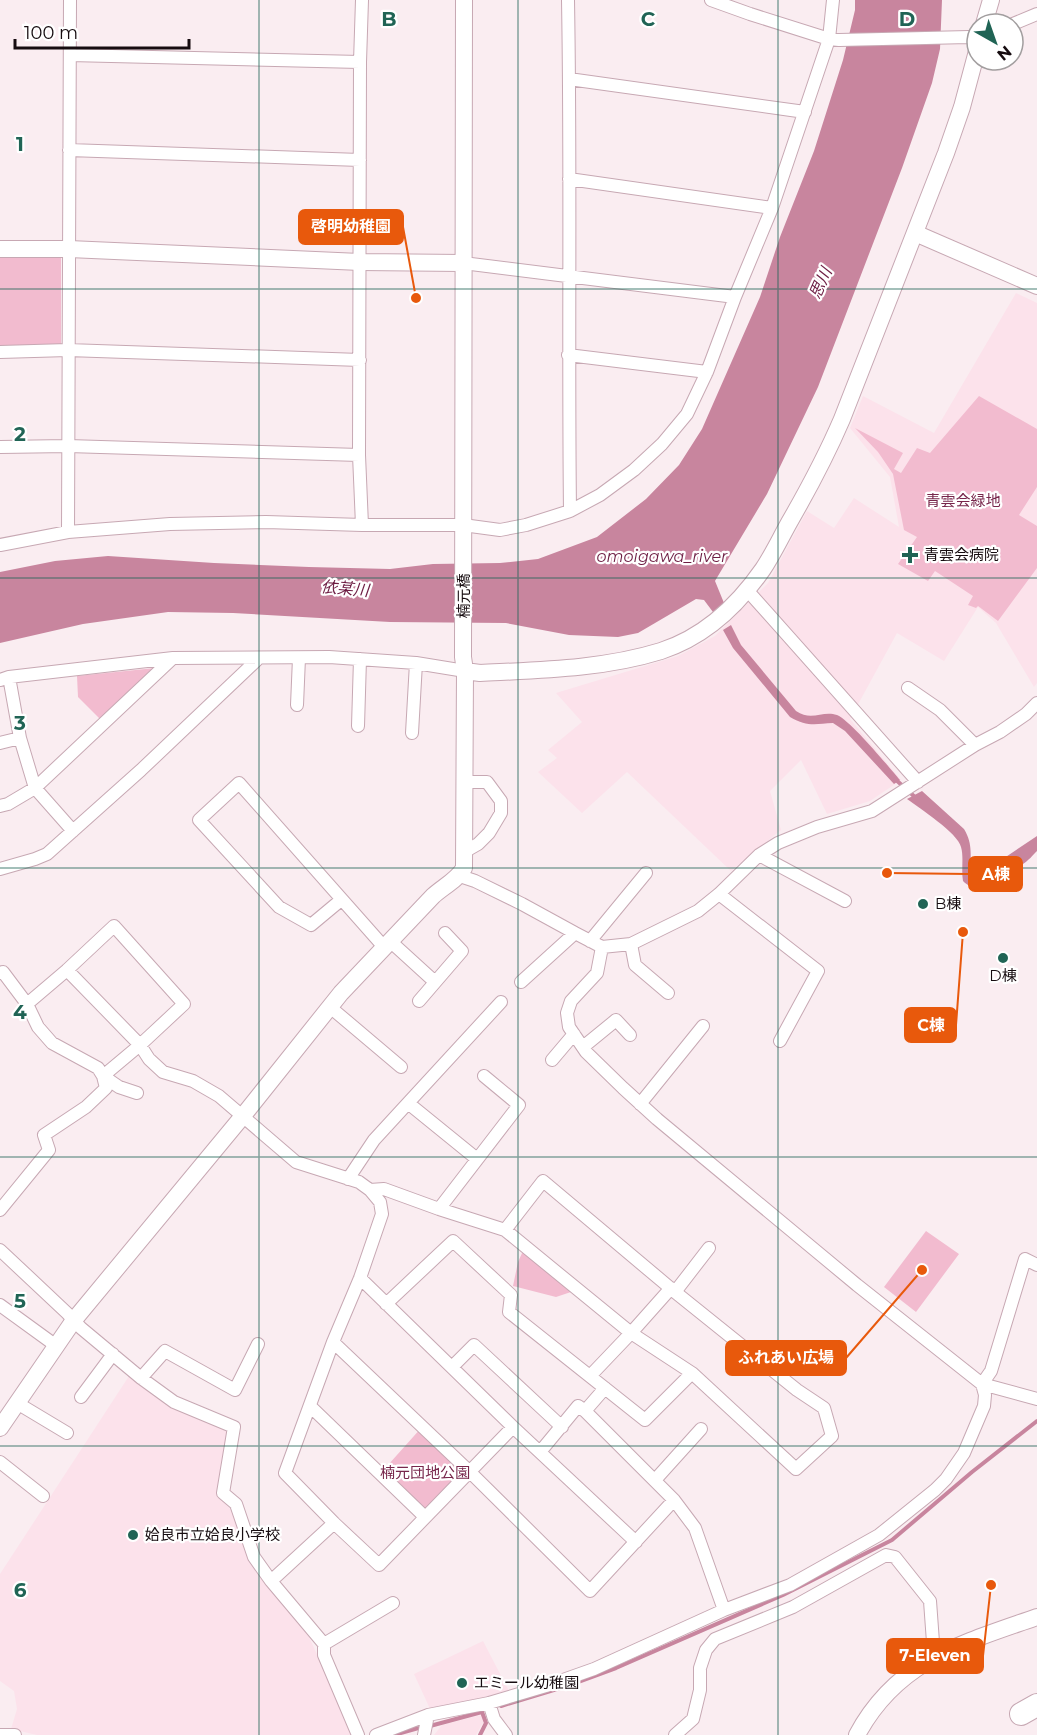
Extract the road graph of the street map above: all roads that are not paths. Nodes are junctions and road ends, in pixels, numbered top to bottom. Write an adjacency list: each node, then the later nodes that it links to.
1 (70, 0): 9 (street)
2 (362, 0): 10 (street)
3 (464, 0): 22 (street, 楠元橋)
4 (568, 0): 12 (street)
5 (711, 0): 7 (street)
6 (833, 0): 7 (street)
7 (834, 39): 8 (street); 13 (street)
8 (965, 42)
9 (70, 55): 10 (street); 14 (street)
10 (360, 62): 15 (street)
11 (968, 72): 18 (street)
12 (569, 79): 13 (street); 16 (street)
13 (805, 112): 17 (street)
14 (69, 150): 15 (street); 20 (street)
15 (360, 160): 21 (street)
16 (569, 179): 17 (street); 23 (street)
17 (772, 208): 25 (street)
18 (915, 233): 24 (street); 39 (street)
19 (0, 249): 20 (street)
20 (69, 249): 21 (street); 26 (street)
21 (360, 262): 22 (street); 29 (street)
22 (463, 263): 23 (street); 36 (street, 楠元橋)
23 (568, 275): 25 (street); 28 (street)
24 (1037, 286)
25 (735, 297): 30 (street)
26 (68, 350): 27 (street); 29 (street); 31 (street)
27 (0, 351)
28 (568, 355): 30 (street); 34 (street)
29 (360, 360): 33 (street)
30 (707, 372): 34 (street)
31 (68, 446): 32 (street); 33 (street); 37 (street)
32 (0, 447)
33 (359, 455): 35 (street)
34 (570, 511): 36 (street)
35 (362, 525): 36 (street); 37 (street)
36 (463, 530): 45 (street, 楠元橋)
37 (68, 532): 38 (street)
38 (0, 545)
39 (747, 590): 45 (street); 56 (street)
40 (173, 658): 41 (street); 46 (street); 57 (street)
41 (259, 658): 42 (street); 59 (street)
42 (299, 658): 43 (street); 49 (street)
43 (360, 659): 44 (street); 50 (street)
44 (416, 663): 45 (street); 51 (street)
45 (464, 664): 55 (street, 楠元橋)
46 (5, 678): 52 (street)
47 (908, 688): 54 (street)
48 (1037, 703): 54 (street)
49 (297, 705)
50 (358, 726)
51 (412, 733)
52 (20, 738): 53 (street); 57 (street)
53 (0, 743)
54 (975, 745): 56 (street)
55 (463, 782): 60 (street, 楠元橋); 60 (street)
56 (918, 782): 61 (street)
57 (35, 788): 58 (street); 59 (street)
58 (0, 806)
59 (73, 831): 62 (street)
60 (464, 852): 64 (street, 楠元橋)
61 (759, 855): 65 (street); 67 (street)
62 (0, 869)
63 (646, 873): 70 (street)
64 (460, 876): 69 (street); 71 (street)
65 (719, 894): 72 (street); 86 (street)
66 (341, 900): 66 (street); 71 (street)
67 (845, 901)
68 (446, 933): 76 (street)
69 (575, 933): 70 (street); 77 (street)
70 (590, 941): 73 (street)
71 (387, 944): 76 (street); 82 (street)
72 (631, 944): 73 (street); 78 (street)
73 (602, 947): 84 (street)
74 (67, 970): 81 (street); 87 (street); 87 (street)
75 (0, 974): 81 (street)
76 (435, 982): 79 (street)
77 (522, 982)
78 (668, 993)
79 (419, 1001)
80 (501, 1002): 94 (street)
81 (27, 1004): 91 (street)
82 (330, 1007): 90 (street); 96 (street)
83 (703, 1026): 95 (street)
84 (574, 1034): 88 (street); 89 (street)
85 (630, 1035): 88 (street)
86 (780, 1041)
87 (140, 1045): 91 (street); 96 (street)
88 (583, 1047): 95 (street)
89 (552, 1060)
90 (401, 1067)
91 (104, 1076): 93 (street); 101 (street)
92 (484, 1076): 97 (street)
93 (137, 1093)
94 (408, 1103): 97 (street); 98 (street)
95 (640, 1104): 120 (street)
96 (242, 1117): 98 (street); 110 (street)
97 (477, 1159): 100 (street)
98 (348, 1179): 99 (street)
99 (370, 1190): 100 (street); 106 (street)
100 (439, 1209): 102 (street)
101 (0, 1210)
102 (505, 1230): 107 (street); 111 (street)
103 (709, 1248): 107 (street)
104 (0, 1250): 110 (street)
105 (1037, 1265): 120 (street)
106 (360, 1278): 108 (street); 112 (street)
107 (673, 1290): 111 (street); 117 (street)
108 (387, 1304): 116 (street); 118 (street)
109 (0, 1305): 114 (street)
110 (74, 1320): 114 (street); 115 (street)
111 (632, 1333): 117 (street); 118 (street)
112 (333, 1342): 125 (street); 134 (street)
113 (258, 1344): 119 (street)
114 (55, 1345): 124 (street)
115 (113, 1354): 119 (street); 122 (street)
116 (452, 1367): 127 (street); 128 (street)
117 (693, 1373): 121 (street)
118 (590, 1376): 121 (street)
119 (141, 1378): 143 (street)
120 (982, 1384): 123 (street); 140 (street)
121 (605, 1388): 126 (street)
122 (81, 1397)
123 (1037, 1399)
124 (17, 1403): 129 (street); 131 (street)
125 (311, 1407): 138 (street); 139 (street)
126 (585, 1411): 128 (street); 135 (street)
127 (513, 1427): 132 (street); 134 (street)
128 (562, 1427): 132 (street)
129 (0, 1428)
130 (701, 1430): 135 (street)
131 (68, 1433)
132 (540, 1452): 141 (street)
133 (0, 1462): 136 (street)
134 (470, 1472): 138 (street); 141 (street)
135 (655, 1480): 137 (street)
136 (43, 1496)
137 (674, 1500): 141 (street); 145 (street)
138 (425, 1517): 139 (street)
139 (334, 1523): 143 (street)
140 (879, 1535): 142 (street); 145 (street)
141 (636, 1542)
142 (886, 1555): 148 (street); 157 (street)
143 (271, 1581): 147 (street)
144 (393, 1603): 147 (street)
145 (724, 1610): 149 (street)
146 (1037, 1617): 148 (street)
147 (324, 1644): 154 (street)
148 (934, 1656): 158 (street)
149 (489, 1703): 150 (street); 156 (street)
150 (428, 1715): 151 (street); 155 (street)
151 (422, 1734)
152 (0, 1735): 153 (street)
153 (15, 1735)
154 (358, 1735)
155 (376, 1735)
156 (506, 1735)
157 (675, 1735)
158 (857, 1735)

